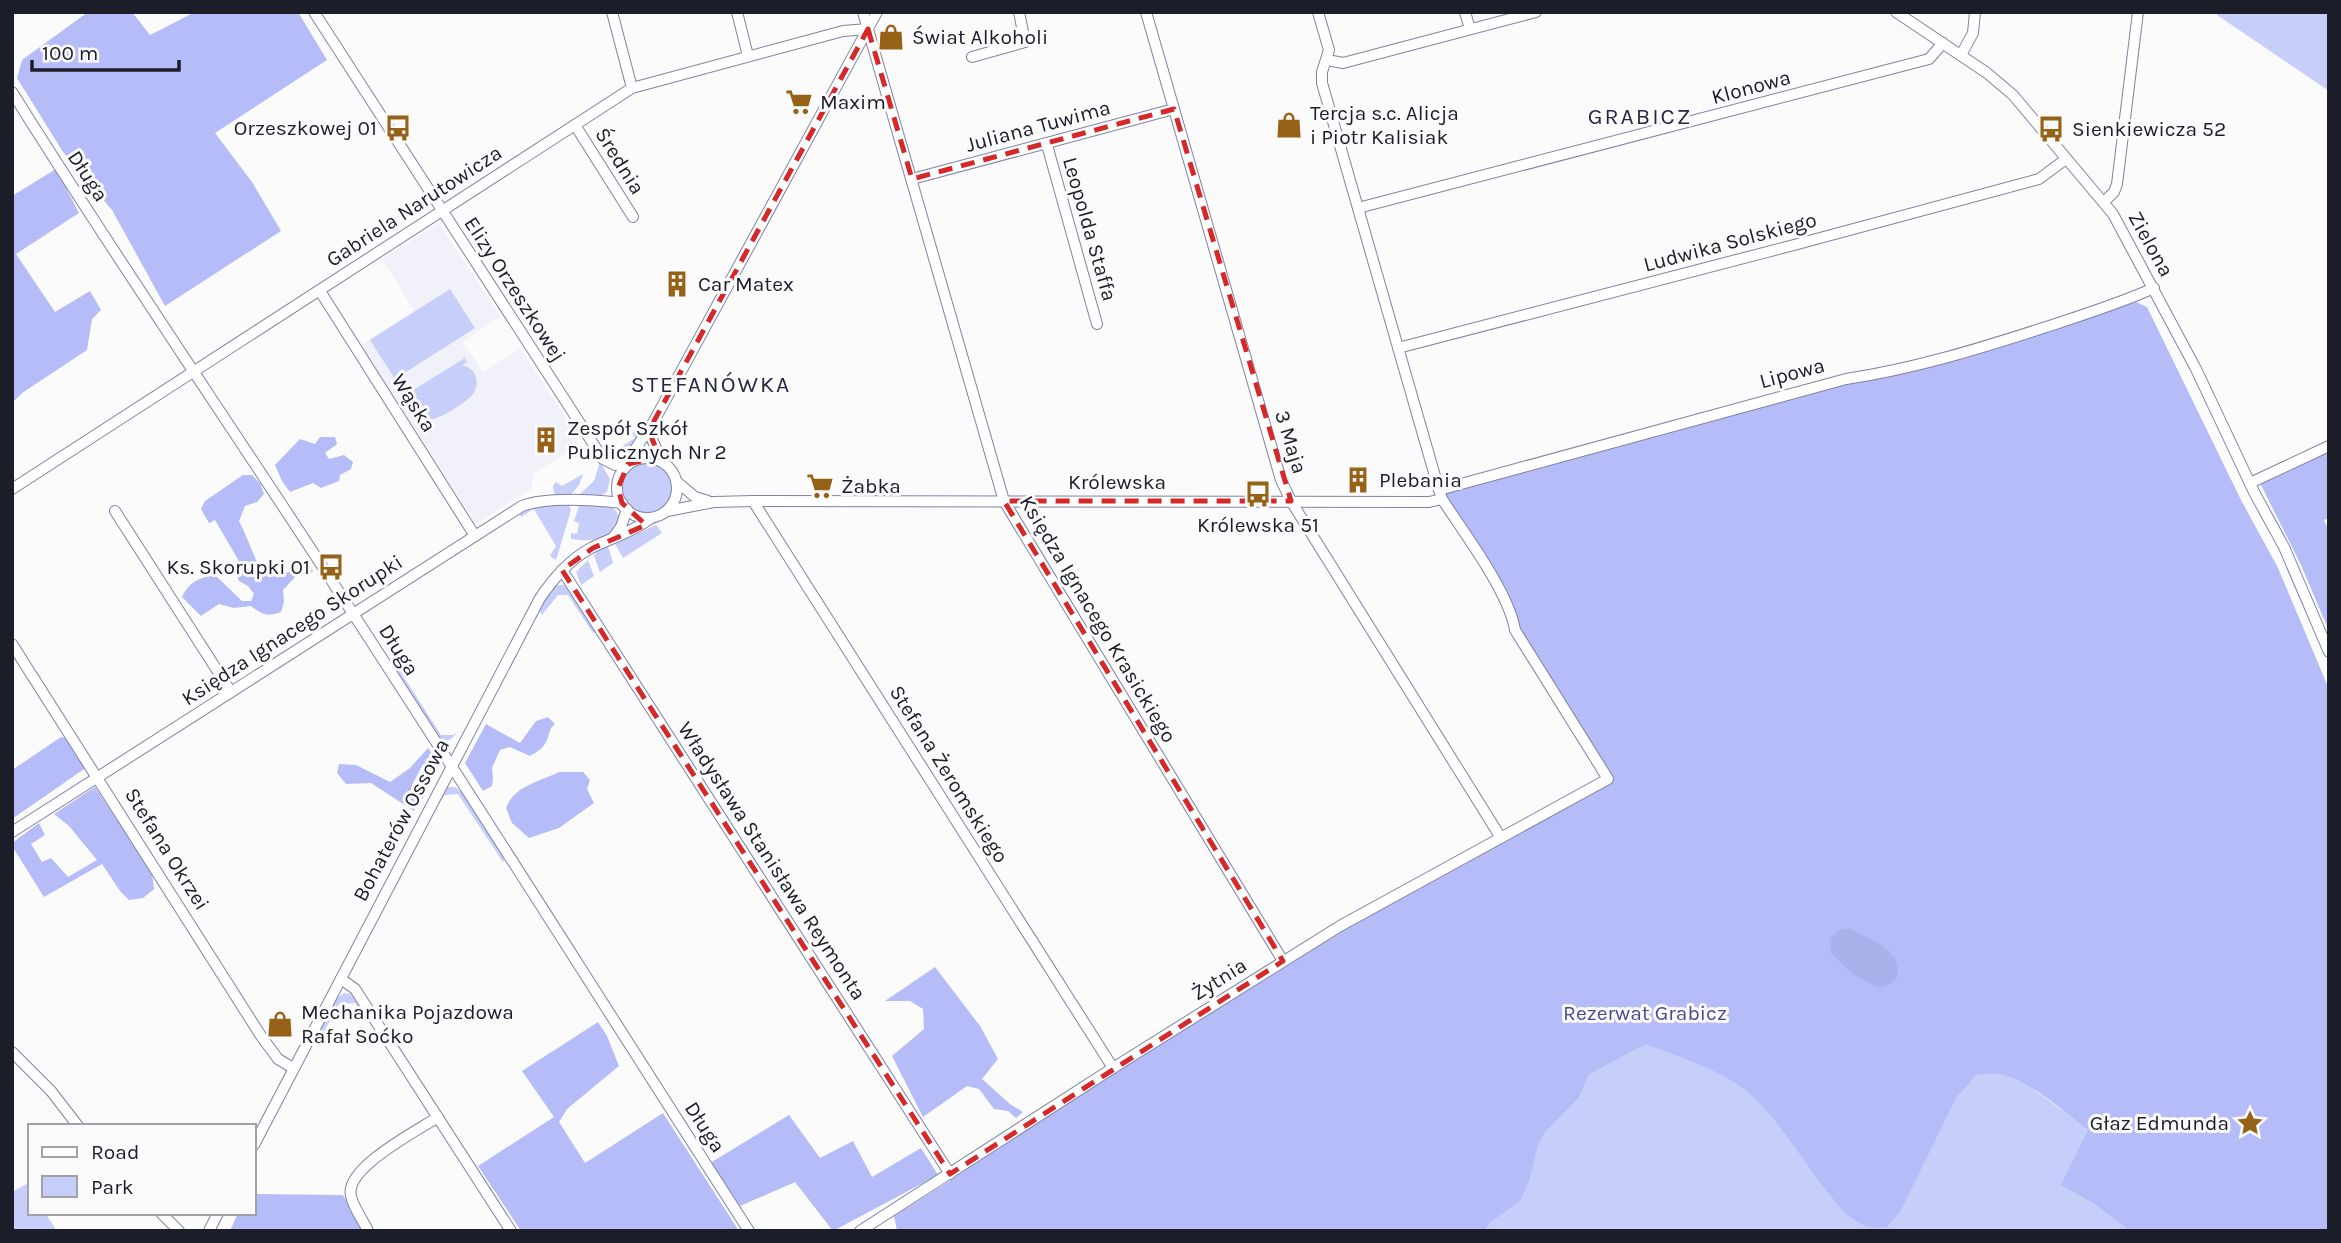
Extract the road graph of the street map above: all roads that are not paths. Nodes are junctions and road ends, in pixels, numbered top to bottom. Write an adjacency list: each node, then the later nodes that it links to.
1 (314, 12): 30 (street, Elizy Orzeszkowej)
2 (612, 12): 21 (street)
3 (737, 12): 18 (street)
4 (863, 12): 14 (street, Księdza Ignacego Krasickiego)
5 (877, 12): 14 (street)
6 (1019, 12): 19 (street)
7 (1146, 12): 23 (street, 3 Maja)
8 (1318, 12): 20 (street)
9 (1465, 12): 15 (street)
10 (1536, 12): 15 (street)
11 (1896, 12): 16 (street)
12 (1975, 12): 17 (street)
13 (2138, 12): 28 (street, Zielona)
14 (868, 29): 18 (street, Gabriela Narutowicza); 27 (street, Księdza Ignacego Krasickiego); 37 (street)
15 (1471, 29): 20 (street)
16 (1943, 43): 17 (street); 29 (street, Klonowa)
17 (1961, 55): 26 (street)
18 (748, 56): 21 (street, Gabriela Narutowicza)
19 (972, 57)
20 (1327, 60): 29 (street)
21 (632, 88): 24 (street, Gabriela Narutowicza)
22 (12, 92): 36 (street, Długa)
23 (1174, 109): 25 (street, Juliana Tuwima); 49 (street, 3 Maja)
24 (575, 125): 30 (street, Gabriela Narutowicza); 31 (street, Średnia)
25 (1047, 145): 27 (street, Juliana Tuwima); 34 (street, Leopolda Staffa)
26 (2066, 159): 28 (street); 35 (street, Ludwika Solskiego)
27 (912, 179): 48 (street, Księdza Ignacego Krasickiego)
28 (2104, 202): 32 (street, Zielona)
29 (1358, 208): 35 (street)
30 (441, 210): 33 (street, Gabriela Narutowicza); 40 (street, Elizy Orzeszkowej)
31 (633, 217)
32 (2154, 288): 42 (street, Zielona); 45 (street, Lipowa)
33 (320, 291): 36 (street, Gabriela Narutowicza); 55 (street, Wąska)
34 (1097, 324)
35 (1398, 348): 45 (street)
36 (195, 371): 44 (street, Gabriela Narutowicza); 58 (street, Długa)
37 (654, 421): 39 (street); 40 (street)
38 (2329, 446): 42 (street)
39 (662, 462): 40 (street); 41 (street)
40 (629, 463): 43 (street)
41 (676, 481): 50 (street); 52 (street)
42 (2250, 483): 60 (street, Zielona)
43 (618, 488): 46 (street); 51 (street)
44 (12, 489)
45 (1441, 494): 49 (street, Królewska); 65 (street, Żytnia)
46 (604, 501): 51 (street, Księdza Ignacego Skorupki); 55 (street, Księdza Ignacego Skorupki)
47 (753, 501): 48 (street, Królewska); 50 (street, Królewska); 70 (street, Stefana Żeromskiego)
48 (1004, 501): 49 (street, Królewska); 66 (street, Księdza Ignacego Krasickiego)
49 (1292, 501): 65 (street, 3 Maja)
50 (714, 502): 52 (street, Królewska)
51 (625, 506): 54 (street); 56 (street)
52 (667, 511): 54 (street)
53 (115, 512): 61 (street)
54 (651, 518): 56 (street, Bohaterów Ossowa)
55 (475, 536): 58 (street, Księdza Ignacego Skorupki)
56 (612, 539): 57 (street, Bohaterów Ossowa)
57 (562, 570): 62 (street, Bohaterów Ossowa); 74 (street, Władysława Stanisława Reymonta)
58 (354, 614): 61 (street, Księdza Ignacego Skorupki); 62 (street, Długa)
59 (12, 644): 63 (street, Stefana Okrzei)
60 (2329, 652)
61 (231, 692): 63 (street, Księdza Ignacego Skorupki)
62 (451, 767): 67 (street, Bohaterów Ossowa); 81 (street, Długa)
63 (98, 776): 64 (street, Księdza Ignacego Skorupki); 69 (street, Stefana Okrzei)
64 (12, 832)
65 (1501, 838): 66 (street, Żytnia)
66 (1283, 961): 70 (street, Żytnia)
67 (341, 979): 69 (street, Bohaterów Ossowa); 71 (street)
68 (12, 1052): 72 (street)
69 (293, 1068): 73 (street, Bohaterów Ossowa)
70 (1113, 1068): 74 (street, Żytnia)
71 (438, 1117): 79 (street); 80 (street)
72 (76, 1124)
73 (256, 1141)
74 (950, 1174): 82 (street, Żytnia)
75 (163, 1215): 77 (street)
76 (217, 1215): 78 (street)
77 (179, 1231)
78 (209, 1231)
79 (368, 1231)
80 (510, 1231)
81 (749, 1231)
82 (860, 1231)

